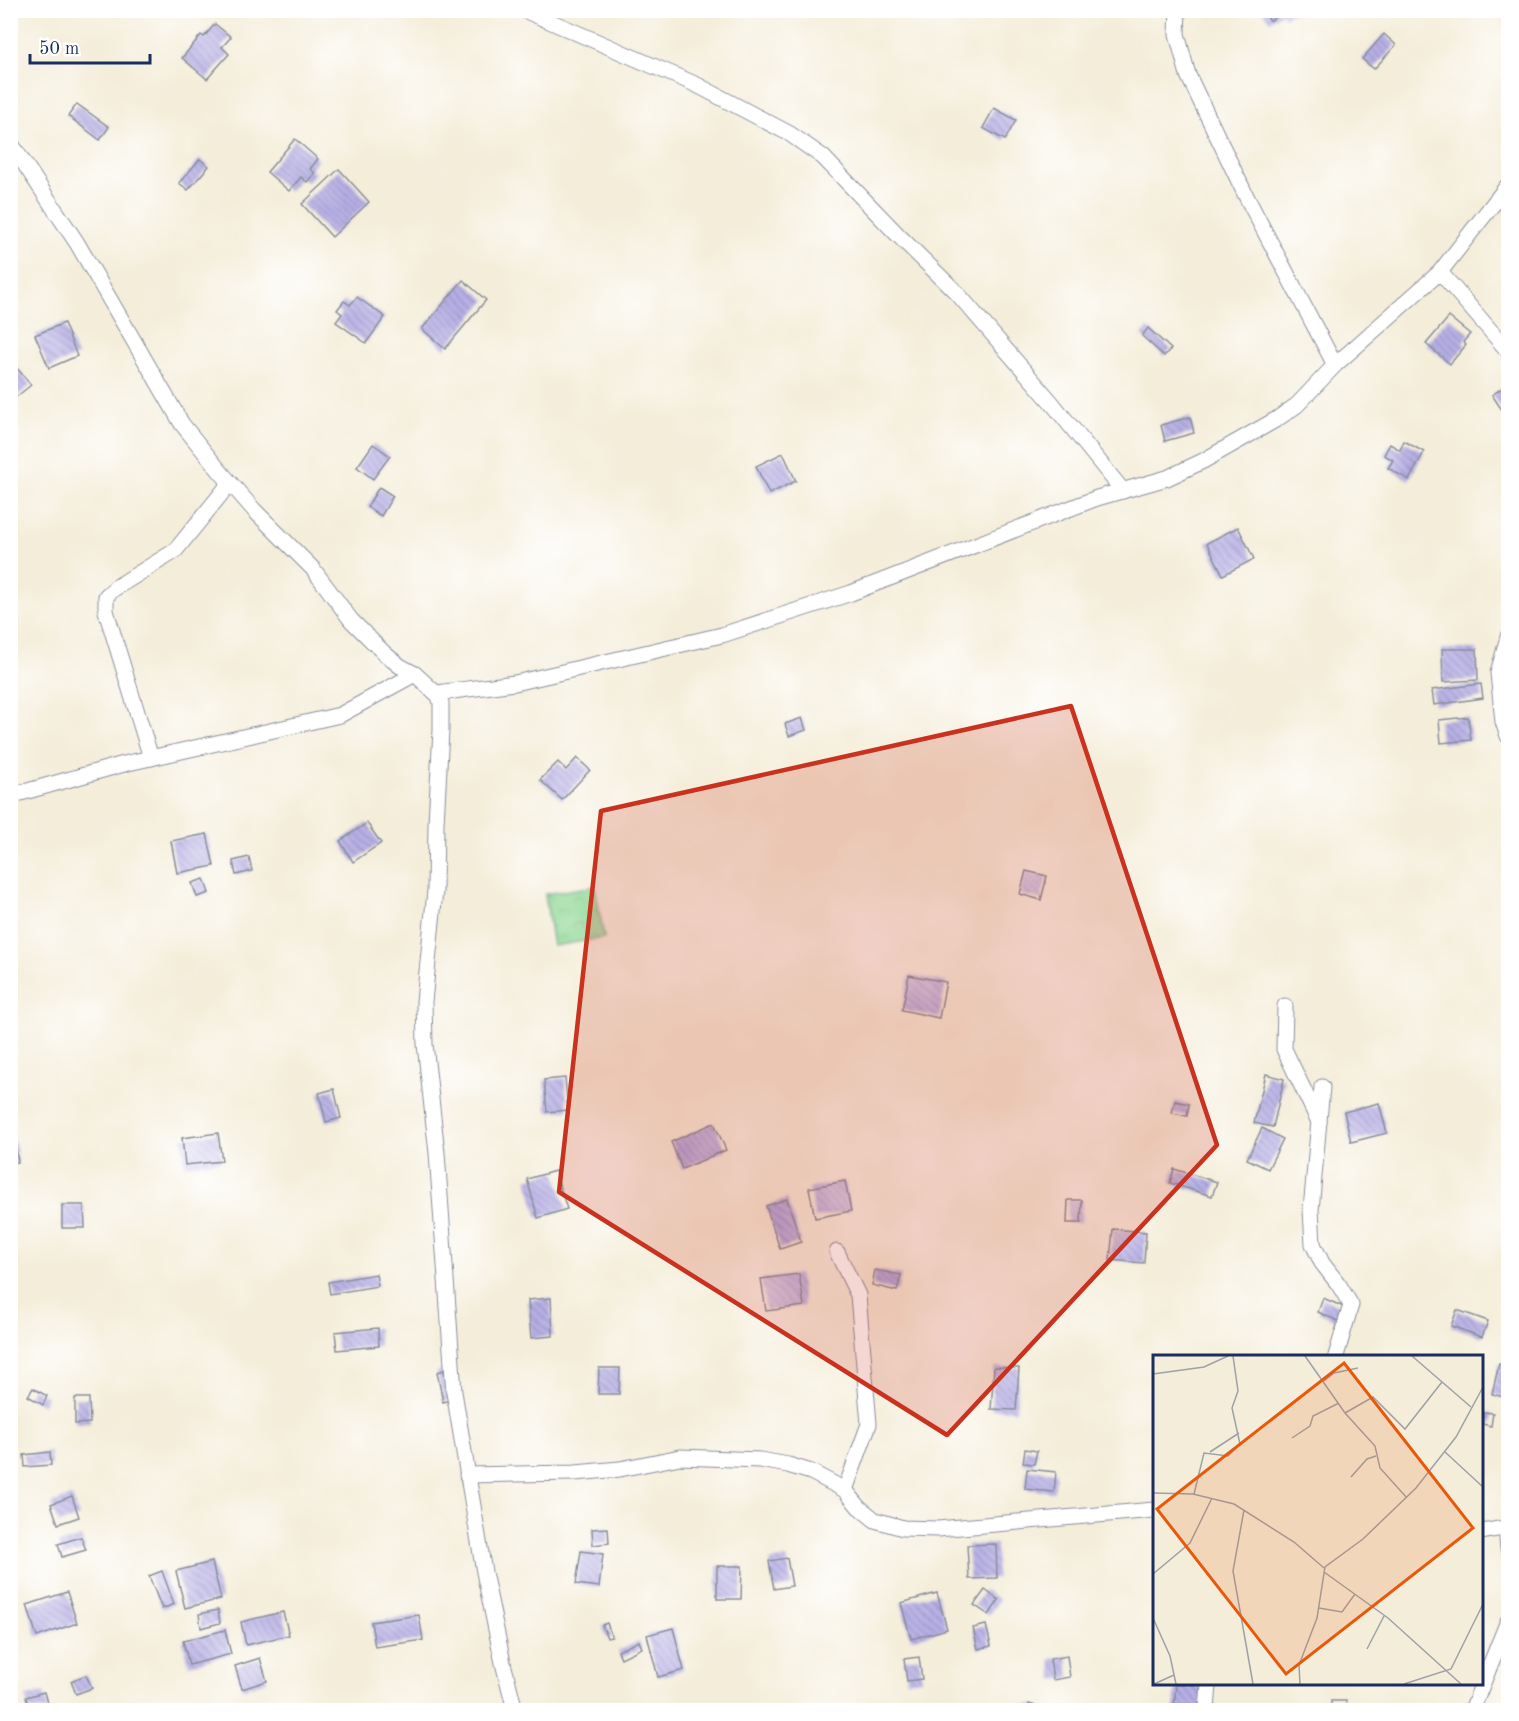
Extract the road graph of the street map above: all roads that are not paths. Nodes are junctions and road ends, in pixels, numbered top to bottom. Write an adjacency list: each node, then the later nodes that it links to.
1 (524, 10): 9 (street)
2 (1178, 10): 7 (street)
3 (10, 142): 8 (street)
4 (1509, 185): 5 (street)
5 (1440, 272): 6 (street); 7 (street)
6 (1509, 351)
7 (1335, 365): 9 (street)
8 (230, 483): 11 (street); 14 (street)
9 (1122, 491): 12 (street)
10 (1509, 637): 13 (street)
11 (416, 674): 12 (street); 14 (street)
12 (437, 693): 21 (street)
13 (1509, 736)
14 (151, 758): 15 (street)
15 (10, 796)
16 (1285, 1006): 18 (street)
17 (1322, 1087): 18 (street)
18 (1319, 1122): 20 (street)
19 (837, 1252): 22 (street)
20 (1336, 1355)
21 (468, 1475): 22 (street); 31 (street)
22 (845, 1490): 23 (street)
23 (1153, 1510)
24 (1507, 1528): 25 (street); 26 (street)
25 (1483, 1532)
26 (1509, 1549)
27 (1509, 1621): 28 (street)
28 (1483, 1684)
29 (1209, 1685): 32 (street)
30 (1482, 1685): 33 (street)
31 (515, 1710)
32 (1207, 1710)
33 (1472, 1710)

